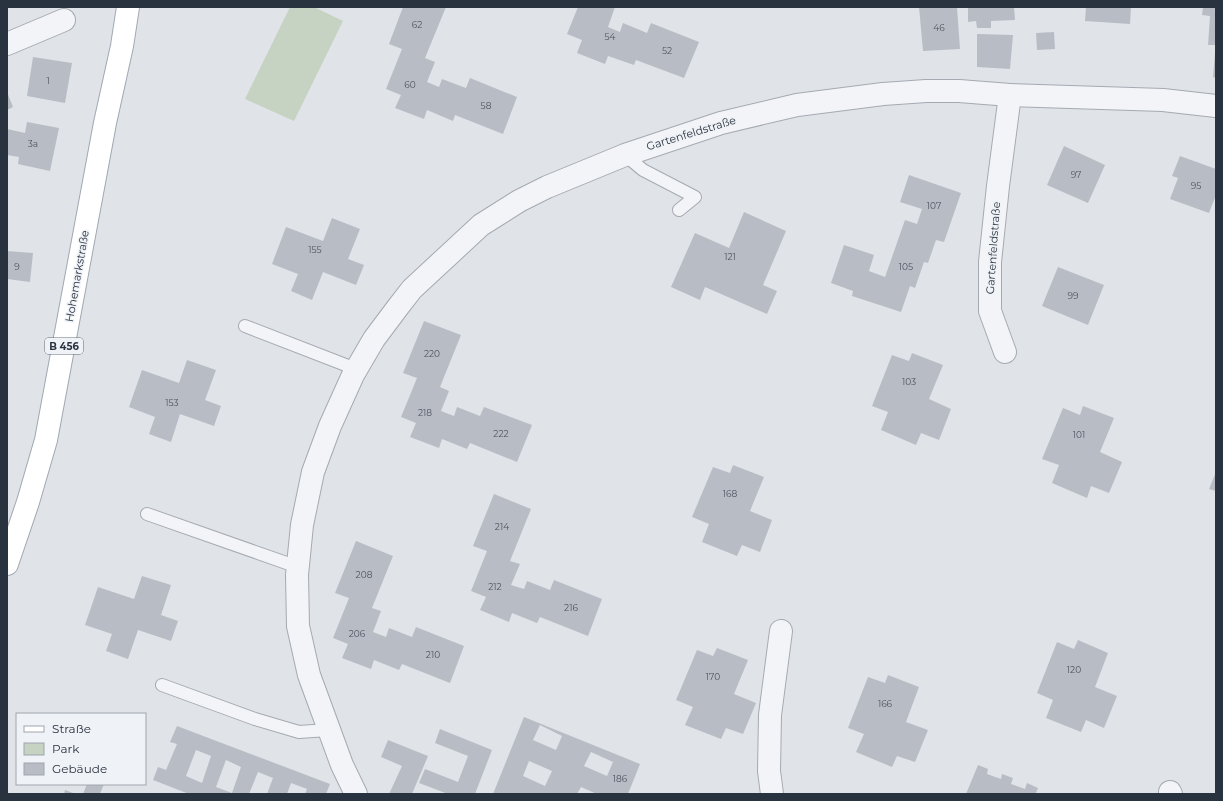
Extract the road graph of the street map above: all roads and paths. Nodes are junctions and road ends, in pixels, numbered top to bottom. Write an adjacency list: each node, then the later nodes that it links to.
1 (128, 7): 12 (main road, Hohemarkstraße / B 456)
2 (64, 20): 3 (street)
3 (7, 44)
4 (1010, 95): 5 (street, Gartenfeldstraße); 6 (street, Gartenfeldstraße); 9 (street, Gartenfeldstraße)
5 (1216, 106)
6 (625, 154): 7 (lane); 10 (street, Gartenfeldstraße)
7 (679, 210)
8 (245, 326): 10 (lane)
9 (1004, 352)
10 (356, 369): 13 (street, Gartenfeldstraße)
11 (148, 514): 13 (lane)
12 (7, 564)
13 (298, 567): 16 (street, Gartenfeldstraße)
14 (781, 631): 18 (street)
15 (162, 684): 16 (lane)
16 (328, 730): 17 (street, Gartenfeldstraße)
17 (356, 794)
18 (772, 794)

